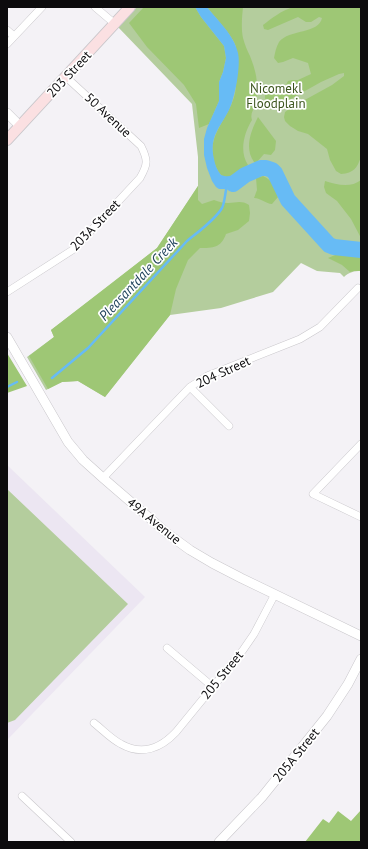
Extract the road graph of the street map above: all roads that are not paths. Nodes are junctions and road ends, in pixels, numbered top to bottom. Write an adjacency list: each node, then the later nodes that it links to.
1 (42, 7): 6 (street)
2 (95, 7): 4 (street)
3 (130, 7): 4 (main road, 203 Street)
4 (115, 24): 8 (main road, 203 Street)
5 (7, 30): 6 (street)
6 (14, 36): 7 (street)
7 (7, 44)
8 (66, 77): 10 (main road, 203 Street); 12 (street, 50 Avenue)
9 (7, 113): 10 (street)
10 (20, 126): 11 (main road, 203 Street)
11 (7, 140)
12 (146, 156): 14 (street, 203A Street)
13 (358, 288): 16 (street, 204 Street)
14 (7, 292)
15 (7, 337): 19 (street, 49A Avenue)
16 (190, 387): 17 (street); 19 (street, 204 Street)
17 (229, 426)
18 (361, 444): 20 (street)
19 (103, 478): 21 (street, 49A Avenue)
20 (361, 517)
21 (275, 594): 22 (street, 49A Avenue); 25 (street, 205 Street)
22 (361, 636)
23 (167, 648): 25 (street)
24 (361, 659): 29 (street, 205A Street)
25 (213, 687): 26 (street, 205 Street)
26 (94, 723)
27 (22, 796): 28 (street)
28 (71, 842)
29 (220, 842)

